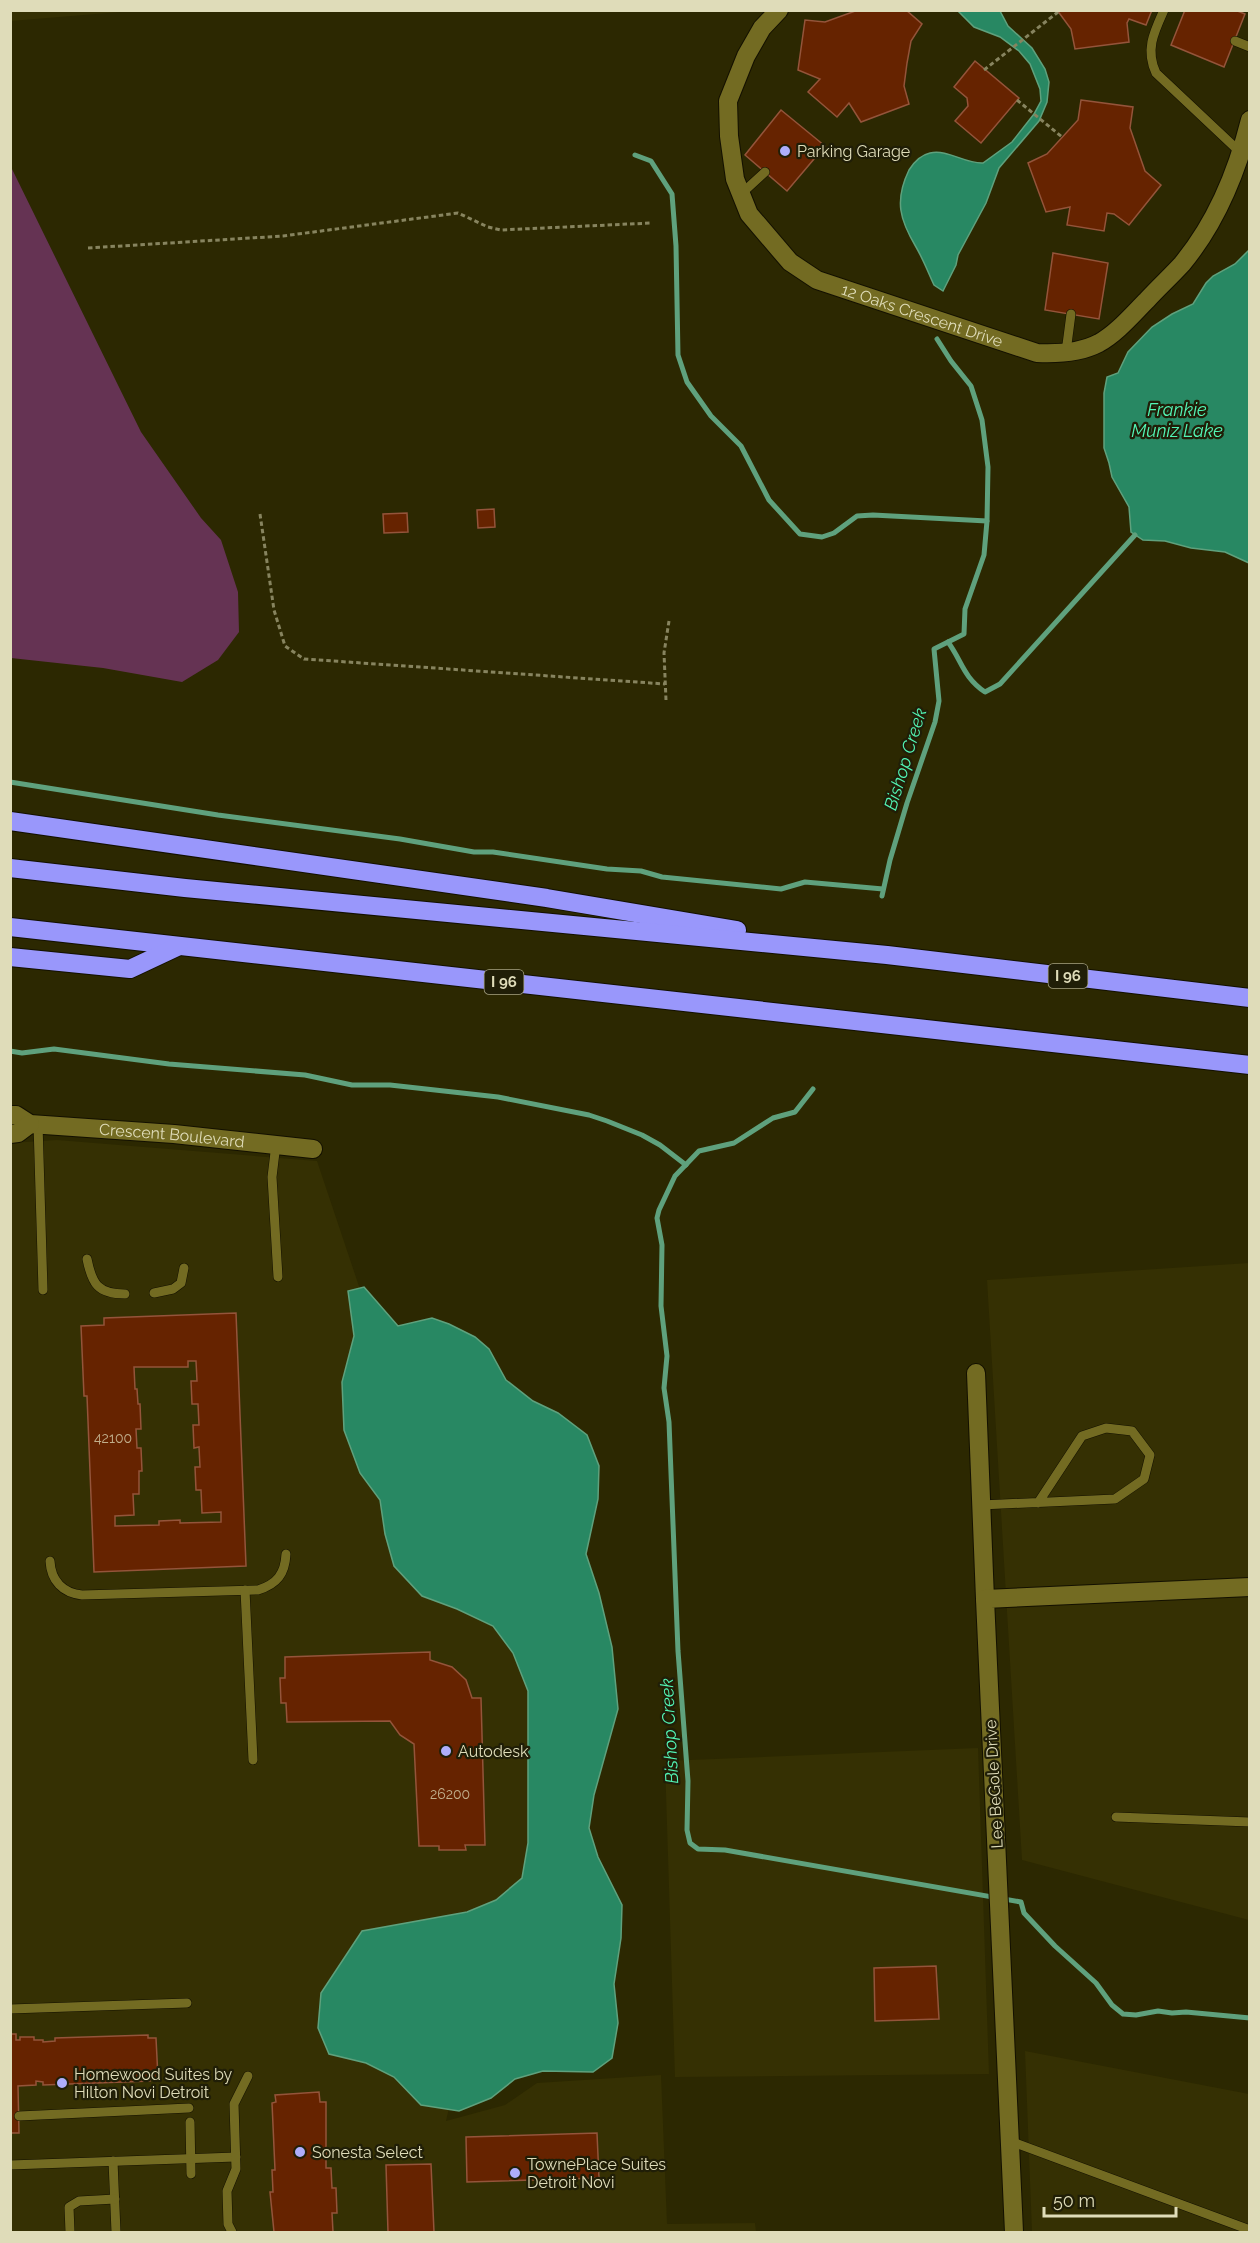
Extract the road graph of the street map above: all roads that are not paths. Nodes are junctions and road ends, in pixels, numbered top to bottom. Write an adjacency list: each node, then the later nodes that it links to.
1 (779, 10): 8 (street, 12 Oaks Crescent Drive)
2 (1164, 10): 6 (lane)
3 (1235, 40): 4 (lane)
4 (1250, 46)
5 (1250, 120): 6 (street, 12 Oaks Crescent Drive)
6 (1241, 153): 10 (street, 12 Oaks Crescent Drive)
7 (765, 172): 8 (lane)
8 (741, 194): 10 (street, 12 Oaks Crescent Drive)
9 (1071, 314): 10 (lane)
10 (1066, 352)
11 (10, 821): 15 (highway)
12 (10, 868): 15 (highway, I 96)
13 (10, 927): 14 (highway, I 96)
14 (179, 946): 16 (highway); 18 (highway, I 96)
15 (887, 955): 17 (highway, I 96)
16 (10, 957)
17 (1250, 998)
18 (1250, 1065)
19 (10, 1115): 20 (street, Crescent Boulevard)
20 (34, 1124): 21 (street); 22 (street, Crescent Boulevard); 27 (lane)
21 (10, 1134)
22 (276, 1144): 23 (street, Crescent Boulevard); 26 (lane)
23 (313, 1149)
24 (87, 1259): 29 (lane)
25 (184, 1268): 28 (lane)
26 (278, 1277)
27 (43, 1290)
28 (154, 1293)
29 (125, 1294)
30 (976, 1373): 32 (street, Lee BeGole Drive)
31 (1038, 1503): 31 (lane); 32 (lane)
32 (981, 1505): 37 (street, Lee BeGole Drive)
33 (286, 1554): 36 (lane)
34 (50, 1561): 36 (lane)
35 (1250, 1587): 37 (street)
36 (245, 1590): 38 (lane)
37 (985, 1599): 47 (street, Lee BeGole Drive)
38 (253, 1760)
39 (1116, 1817): 40 (lane)
40 (1250, 1822)
41 (187, 2003): 42 (lane)
42 (10, 2009)
43 (248, 2076): 48 (lane)
44 (189, 2108): 45 (lane)
45 (19, 2116)
46 (190, 2122): 49 (lane)
47 (1010, 2141): 54 (lane); 58 (street, Lee BeGole Drive)
48 (236, 2157): 49 (lane); 57 (lane)
49 (190, 2158): 50 (lane); 52 (lane)
50 (113, 2161): 51 (lane); 53 (lane)
51 (10, 2165)
52 (191, 2174)
53 (115, 2199): 55 (lane); 56 (lane)
54 (1250, 2230)
55 (70, 2232)
56 (117, 2232)
57 (232, 2232)
58 (1014, 2232)

